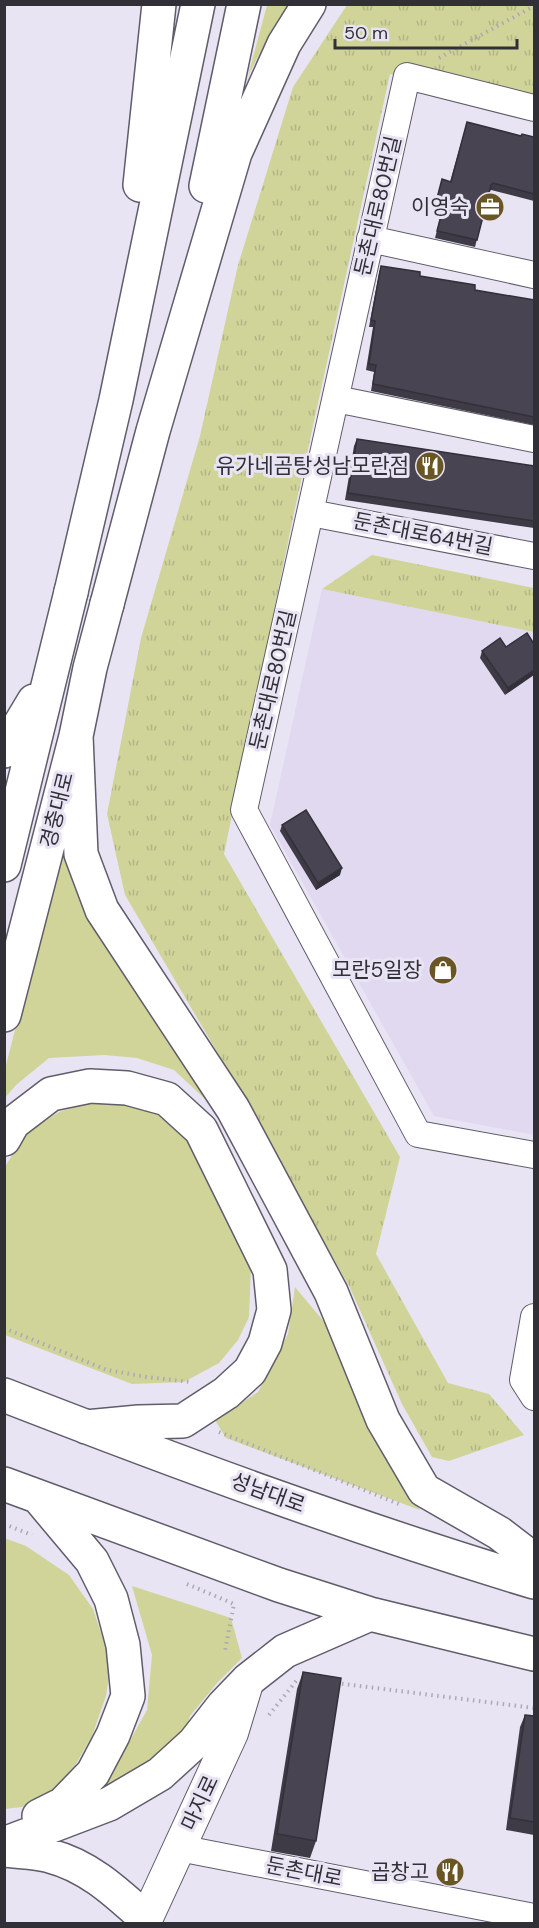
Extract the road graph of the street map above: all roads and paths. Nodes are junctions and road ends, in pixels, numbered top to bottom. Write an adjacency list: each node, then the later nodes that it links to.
1 (159, 4): 11 (main road)
2 (198, 4): 11 (main road)
3 (244, 4): 12 (main road)
4 (309, 4): 12 (main road)
5 (534, 6): 6 (path)
6 (407, 76): 7 (street); 8 (street, 둔촌대로80번길)
7 (534, 108)
8 (370, 238): 9 (street); 10 (street, 둔촌대로80번길)
9 (534, 275)
10 (336, 399): 13 (street); 14 (street, 둔촌대로80번길)
11 (116, 400): 16 (main road, 경충대로)
12 (153, 431): 17 (main road, 경충대로)
13 (534, 439)
14 (311, 513): 15 (street, 둔촌대로64번길); 22 (street, 둔촌대로80번길)
15 (534, 556)
16 (56, 656): 18 (main road); 19 (main road, 경충대로)
17 (76, 736): 20 (main road, 경충대로); 29 (main road)
18 (4, 751)
19 (4, 865)
20 (4, 1016)
21 (4, 1139): 26 (main road)
22 (534, 1155)
23 (534, 1317): 25 (street)
24 (4, 1395): 26 (main road, 성남대로)
25 (534, 1397)
26 (86, 1427): 31 (main road, 성남대로)
27 (4, 1484): 28 (main road)
28 (39, 1498): 32 (main road); 40 (main road)
29 (534, 1560)
30 (181, 1582): 33 (path)
31 (534, 1582)
32 (370, 1614): 34 (main road); 36 (main road)
33 (225, 1651)
34 (534, 1654)
35 (298, 1678): 39 (path)
36 (248, 1680): 41 (main road); 42 (street, 마지로)
37 (333, 1682): 38 (path)
38 (534, 1708)
39 (269, 1715)
40 (4, 1828)
41 (4, 1844)
42 (179, 1848): 44 (street, 둔촌대로); 45 (street, 마지로)
43 (4, 1850): 45 (main road)
44 (534, 1917)
45 (149, 1922)

